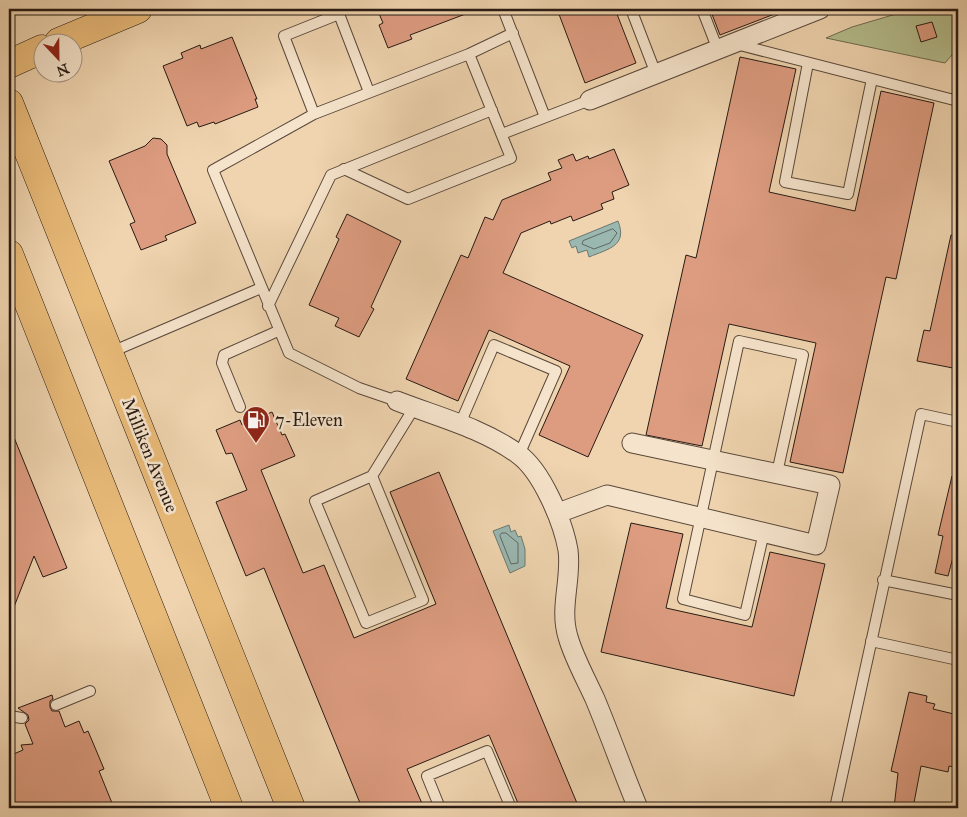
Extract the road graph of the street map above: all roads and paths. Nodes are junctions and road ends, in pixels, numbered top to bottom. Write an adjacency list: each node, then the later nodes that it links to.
1 (138, 9): 6 (main road)
2 (503, 9): 7 (lane)
3 (631, 9): 13 (lane)
4 (702, 9): 8 (lane)
5 (820, 9): 8 (street)
6 (82, 32)
7 (513, 33): 10 (lane); 21 (lane)
8 (726, 46): 11 (lane); 13 (street)
9 (32, 54): 12 (main road)
10 (469, 54): 15 (lane); 19 (lane)
11 (808, 63): 14 (lane); 14 (lane)
12 (9, 64)
13 (656, 74): 16 (street)
14 (872, 79): 17 (lane)
15 (369, 92): 20 (lane); 20 (lane)
16 (590, 100): 21 (lane)
17 (958, 101)
18 (9, 103): 28 (main road, Milliken Avenue)
19 (492, 110): 22 (lane); 23 (lane)
20 (314, 114): 25 (lane)
21 (546, 116): 22 (lane)
22 (502, 134): 23 (lane)
23 (344, 169): 26 (lane)
24 (9, 254): 49 (main road)
25 (261, 288): 26 (lane); 28 (lane)
26 (268, 306): 27 (lane)
27 (278, 331): 29 (lane); 30 (lane)
28 (108, 354): 50 (main road, Milliken Avenue)
29 (406, 404): 32 (street); 37 (lane)
30 (240, 407)
31 (958, 422): 41 (lane)
32 (460, 424): 34 (street); 34 (lane)
33 (632, 443): 35 (street)
34 (520, 455): 38 (street)
35 (712, 460): 36 (street); 36 (lane); 39 (lane)
36 (777, 473): 40 (street)
37 (372, 476): 37 (lane)
38 (558, 514): 39 (street); 53 (street)
39 (700, 517): 40 (street); 40 (lane)
40 (764, 532)
41 (883, 580): 42 (lane); 43 (lane)
42 (958, 595)
43 (870, 641): 44 (lane); 54 (lane)
44 (958, 660)
45 (90, 691): 46 (lane)
46 (56, 704)
47 (9, 716): 48 (lane)
48 (22, 718)
49 (229, 808)
50 (291, 808)
51 (440, 808): 52 (lane)
52 (511, 808)
53 (638, 808)
54 (835, 808)

